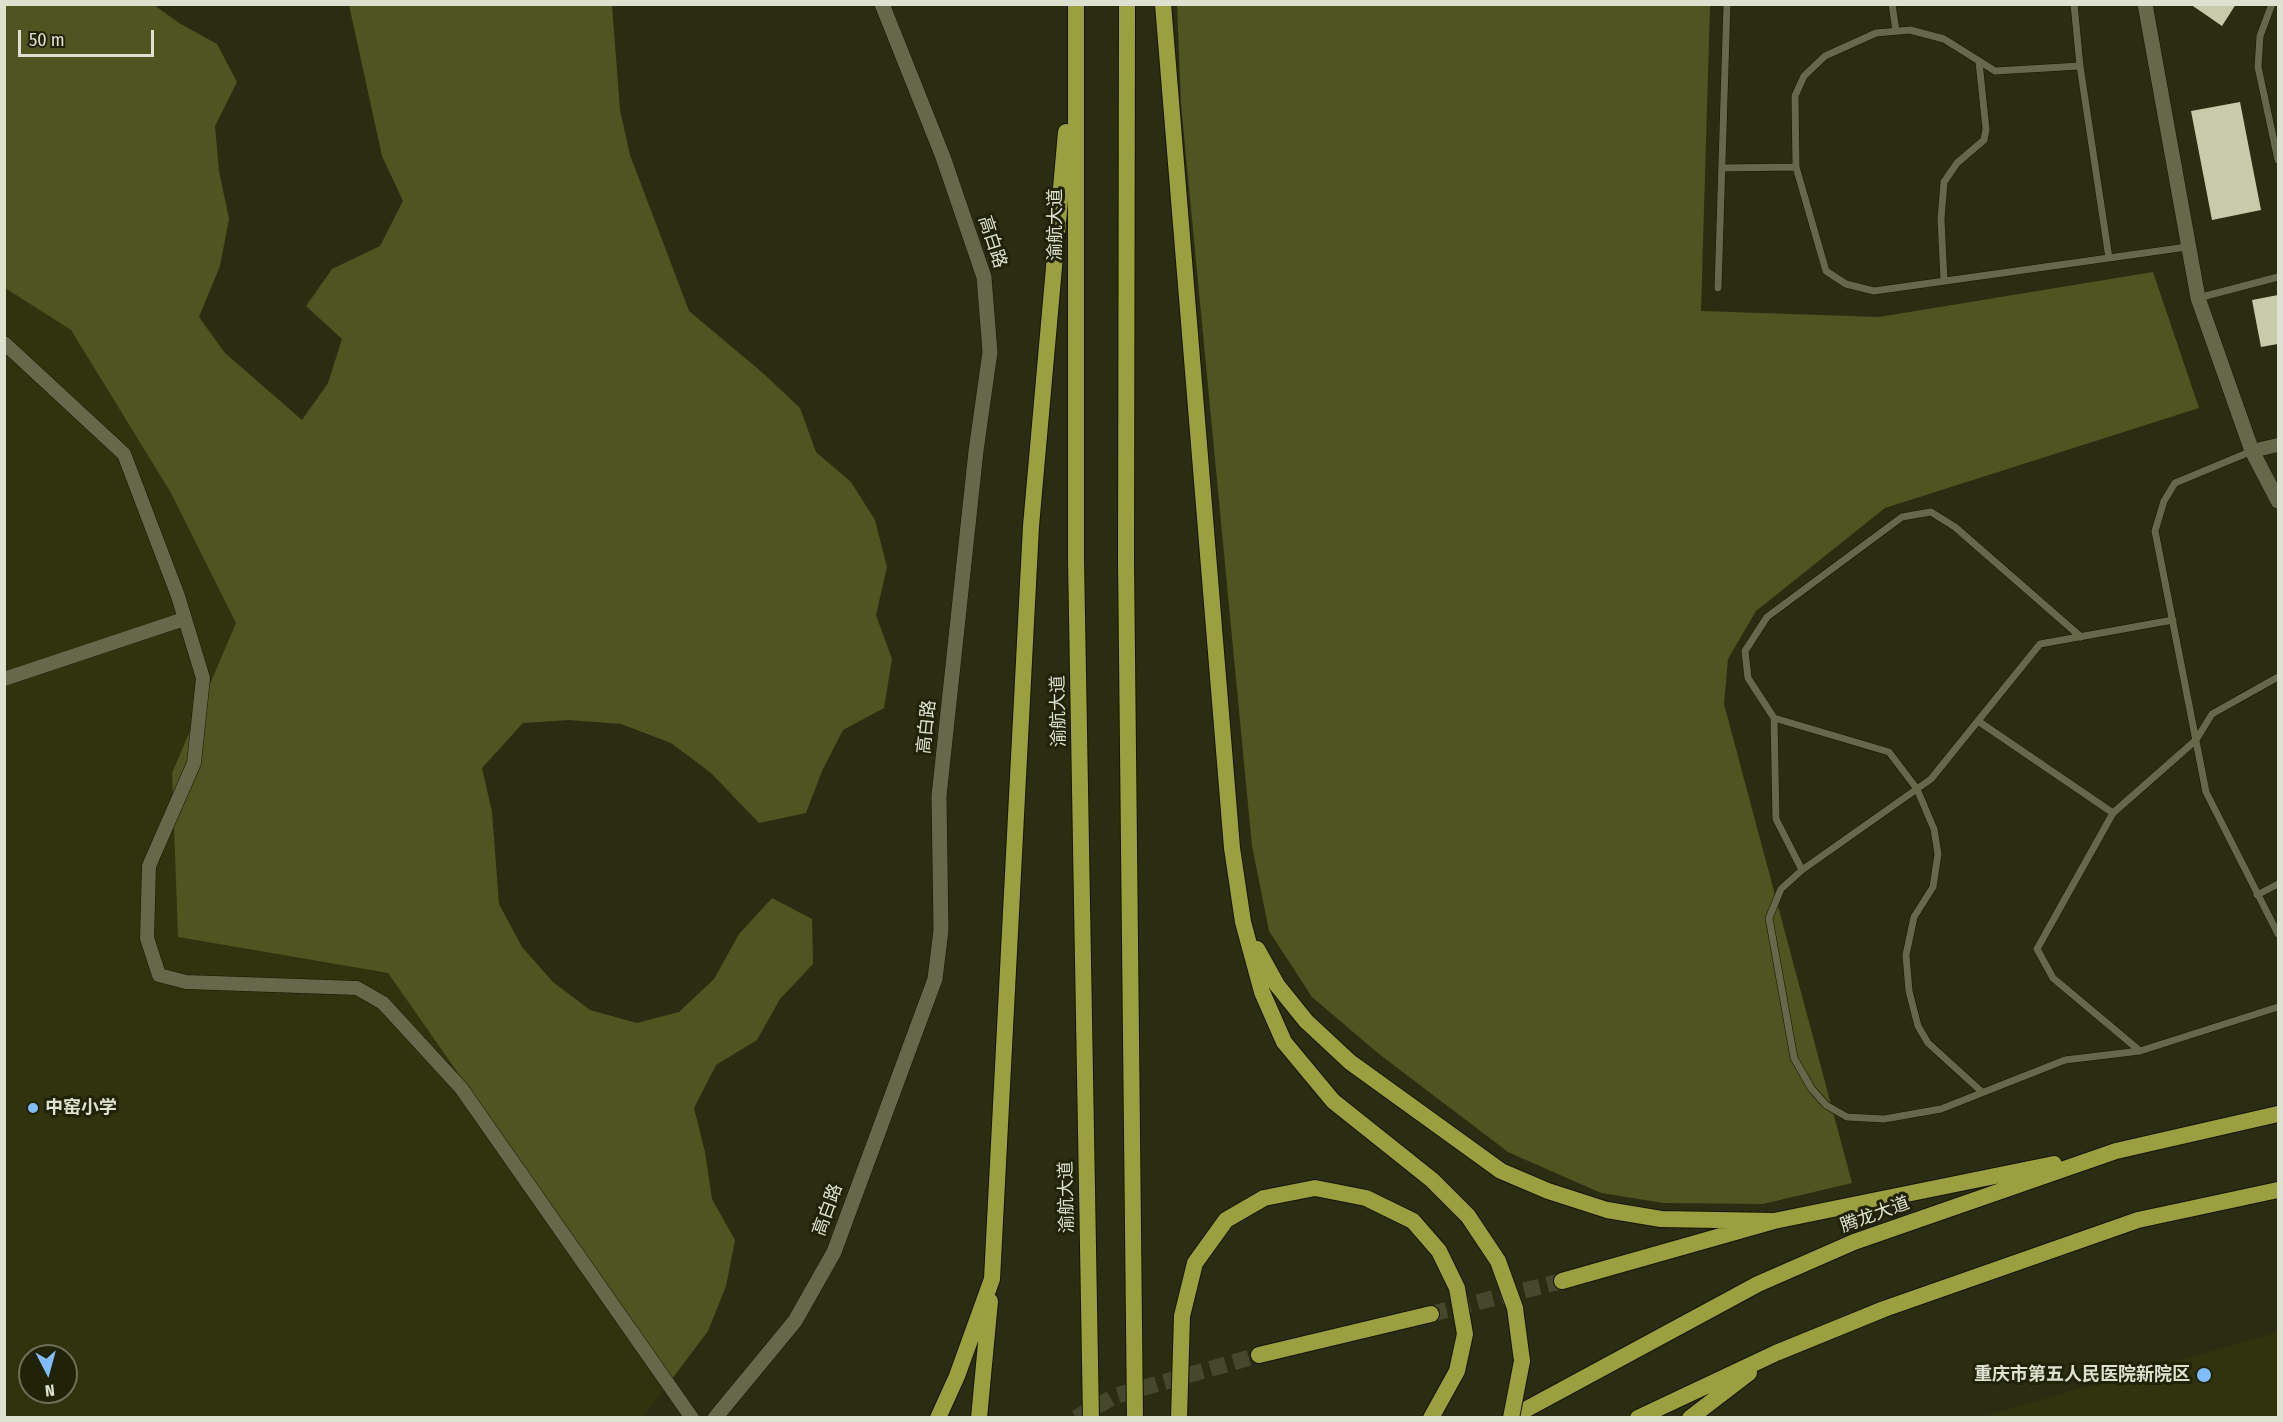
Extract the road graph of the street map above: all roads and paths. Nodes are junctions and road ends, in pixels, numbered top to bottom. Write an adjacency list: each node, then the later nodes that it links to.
1 (882, 4): 54 (street, 高白路)
2 (1127, 4): 58 (highway)
3 (1163, 4): 39 (highway)
4 (1727, 4): 15 (lane)
5 (1892, 4): 10 (lane)
6 (2074, 4): 12 (lane)
7 (2145, 4): 16 (street)
8 (2272, 4): 13 (lane)
9 (1076, 12): 48 (highway); 57 (highway, 渝航大道)
10 (1896, 31): 11 (lane); 14 (lane)
11 (1979, 62): 12 (lane); 19 (lane)
12 (2080, 66): 17 (lane)
13 (2278, 160)
14 (1796, 166): 15 (lane); 19 (lane)
15 (1722, 168): 20 (lane)
16 (2187, 247): 17 (lane); 21 (street)
17 (2109, 258): 19 (lane)
18 (2278, 277): 21 (lane)
19 (1944, 281)
20 (1718, 288)
21 (2198, 298): 24 (street)
22 (4, 343): 26 (street)
23 (2278, 445): 24 (street)
24 (2252, 451): 25 (street); 27 (lane)
25 (2278, 501)
26 (184, 619): 30 (street); 53 (street)
27 (2173, 620): 28 (lane); 33 (lane)
28 (2081, 638): 31 (lane); 32 (lane)
29 (2278, 677): 33 (lane)
30 (4, 679)
31 (1774, 718): 34 (lane); 36 (lane)
32 (1978, 721): 34 (lane); 35 (lane)
33 (2196, 740): 35 (lane); 38 (lane)
34 (1917, 789): 36 (lane); 43 (lane)
35 (2113, 813): 42 (lane)
36 (1803, 870): 43 (lane)
37 (2278, 884): 38 (lane)
38 (2257, 895): 40 (lane)
39 (1243, 922): 47 (highway); 61 (highway, bridge)
40 (2278, 934)
41 (2278, 1007): 42 (lane)
42 (2140, 1051): 43 (lane)
43 (1982, 1092)
44 (2278, 1114): 45 (highway, 腾龙大道)
45 (2116, 1151): 47 (highway); 61 (highway, 腾龙大道)
46 (2278, 1190): 51 (highway)
47 (1774, 1221): 49 (highway)
48 (992, 1279): 55 (highway); 56 (highway)
49 (1562, 1281)
50 (1431, 1314): 52 (highway)
51 (1776, 1353): 62 (highway); 63 (highway)
52 (1259, 1354)
53 (692, 1418)
54 (715, 1418)
55 (938, 1418)
56 (979, 1418)
57 (1090, 1418)
58 (1136, 1418)
59 (1179, 1418): 60 (highway)
60 (1431, 1418)
61 (1510, 1418)
62 (1638, 1418)
63 (1690, 1418)

